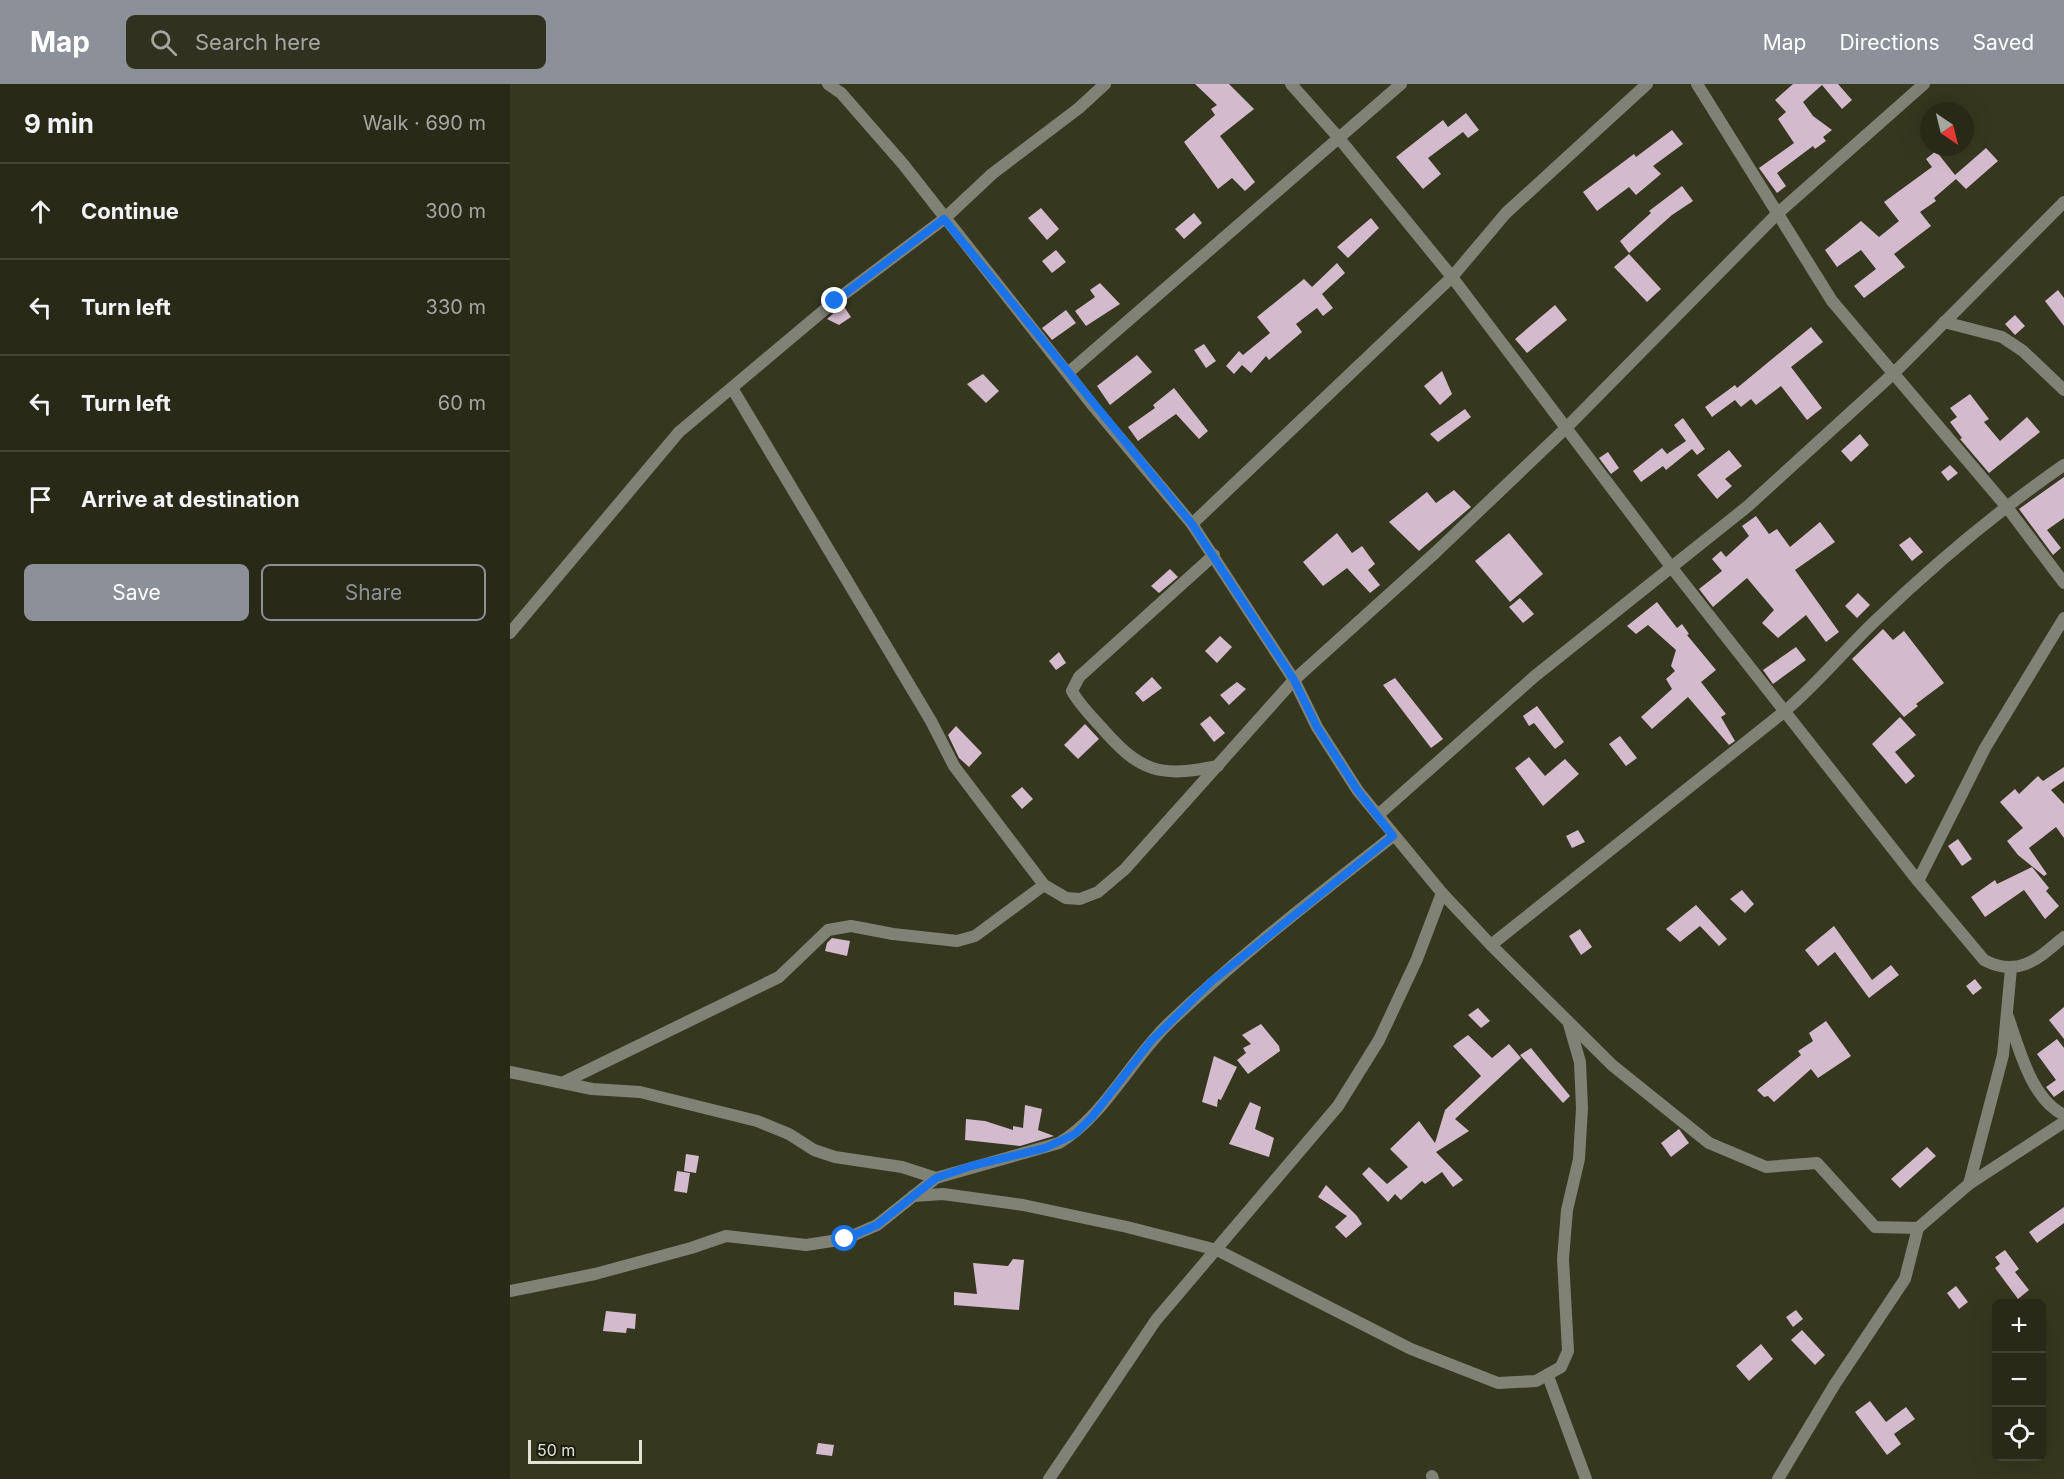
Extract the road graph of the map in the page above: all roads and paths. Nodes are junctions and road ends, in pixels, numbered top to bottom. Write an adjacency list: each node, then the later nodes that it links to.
1 (828, 84): 11 (street)
2 (1105, 84): 11 (street)
3 (1291, 84): 8 (street)
4 (1401, 84): 8 (street)
5 (1647, 84): 12 (street)
6 (1696, 84): 10 (street)
7 (1924, 84): 10 (street)
8 (1338, 137): 12 (street); 14 (street)
9 (2064, 201): 13 (street)
10 (1777, 214): 15 (street); 18 (street)
11 (944, 219): 14 (street); 16 (street)
12 (1452, 277): 18 (street); 21 (street)
13 (1944, 322): 15 (street); 17 (street)
14 (1069, 372): 21 (street)
15 (1895, 372): 20 (street); 23 (street)
16 (732, 388): 26 (street); 33 (street)
17 (2064, 390)
18 (1567, 427): 23 (street); 27 (street)
19 (2064, 465): 20 (street)
20 (2007, 506): 24 (street); 28 (street)
21 (1192, 524): 22 (street)
22 (1214, 555): 27 (street); 29 (street)
23 (1672, 568): 28 (street); 30 (street)
24 (2064, 584)
25 (2064, 618): 32 (street)
26 (510, 633)
27 (1294, 680): 29 (street); 30 (street)
28 (1785, 711): 32 (street); 36 (street)
29 (1218, 766): 33 (street)
30 (1378, 815): 31 (street)
31 (1393, 836): 34 (street); 44 (street)
32 (1918, 881): 37 (street)
33 (1044, 885): 41 (street)
34 (1442, 892): 36 (street); 48 (street)
35 (2064, 937): 37 (street)
36 (1491, 945): 39 (street)
37 (2011, 968): 38 (street)
38 (2007, 1012): 42 (street); 45 (street)
39 (1569, 1023): 47 (street); 50 (street)
40 (510, 1072): 41 (street)
41 (566, 1082): 44 (street)
42 (2064, 1114)
43 (2064, 1122): 45 (street)
44 (936, 1178): 46 (street)
45 (1969, 1184): 47 (street)
46 (913, 1196): 48 (street); 49 (street)
47 (1918, 1228): 53 (street)
48 (1217, 1250): 50 (street); 51 (street)
49 (510, 1291)
50 (1548, 1376): 52 (street)
51 (1049, 1479)
52 (1586, 1479)
53 (1778, 1479)

